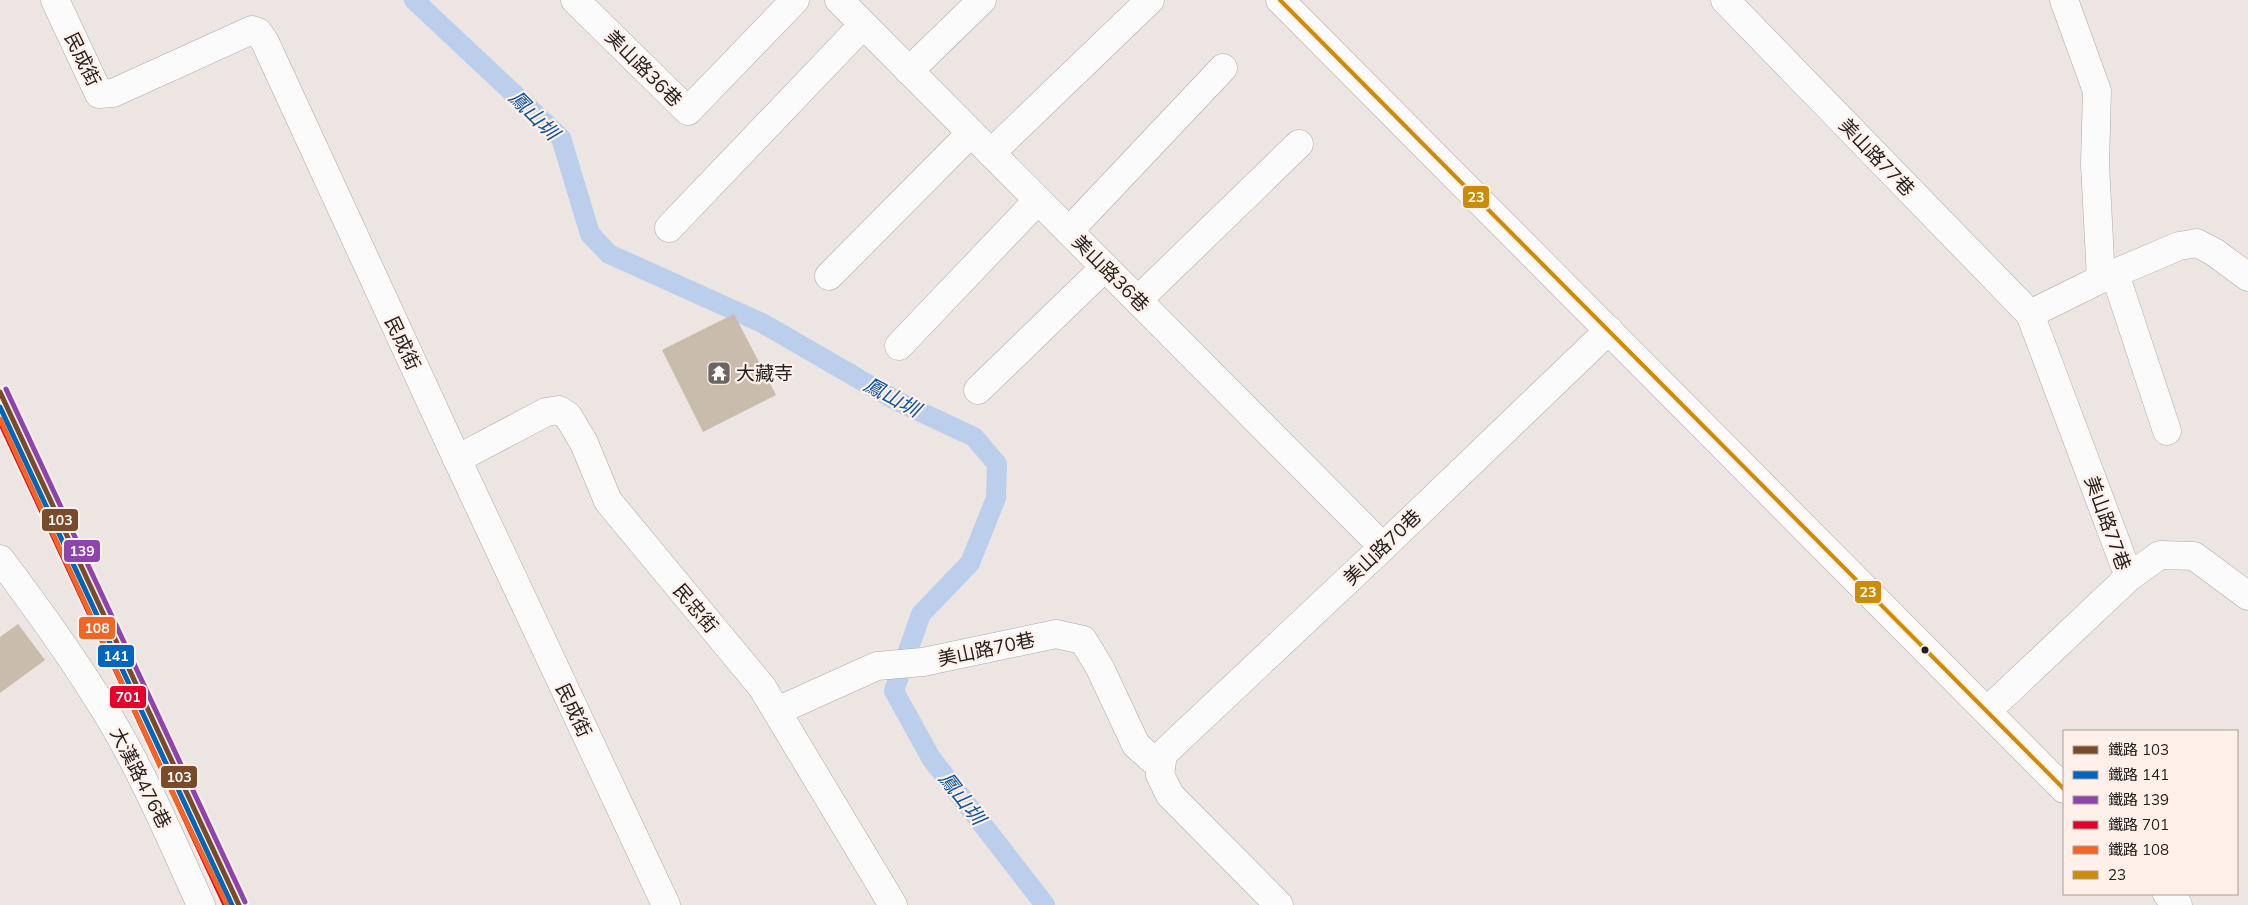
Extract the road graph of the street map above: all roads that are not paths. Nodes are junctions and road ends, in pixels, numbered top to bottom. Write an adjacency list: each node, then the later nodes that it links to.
1 (55, 0): 29 (street, 民成街)
2 (575, 0): 3 (street, 美山路36巷)
3 (795, 0)
4 (839, 0): 10 (street, 美山路36巷)
5 (982, 0): 12 (street)
6 (1150, 0): 15 (street)
7 (1280, 0): 25 (street)
8 (1725, 0): 24 (street, 美山路77巷)
9 (2064, 0): 21 (street)
10 (863, 25): 12 (street, 美山路36巷); 17 (street)
11 (1223, 68): 18 (street)
12 (909, 71): 13 (street, 美山路36巷)
13 (971, 133): 15 (street, 美山路36巷); 20 (street)
14 (1299, 144): 23 (street)
15 (991, 153): 16 (street, 美山路36巷)
16 (1038, 200): 18 (street, 美山路36巷); 26 (street)
17 (670, 228)
18 (1069, 231): 19 (street, 美山路36巷)
19 (1105, 267): 23 (street, 美山路36巷); 27 (street)
20 (829, 276)
21 (2108, 276): 22 (street); 24 (street); 28 (street)
22 (2248, 277)
23 (1138, 300): 30 (street, 美山路36巷)
24 (2030, 314): 32 (street, 美山路77巷)
25 (1609, 330): 30 (street, 美山路70巷); 35 (street)
26 (899, 346)
27 (978, 390)
28 (2167, 431)
29 (457, 459): 34 (street, 民忠街); 40 (street, 民成街)
30 (1383, 547): 36 (street, 美山路70巷)
31 (0, 559): 39 (street, 大漢路476巷)
32 (2129, 577): 33 (street); 35 (street, 美山路77巷)
33 (2248, 596)
34 (777, 710): 36 (street, 美山路70巷); 41 (street, 民忠街)
35 (1987, 711): 37 (street)
36 (1161, 767): 42 (street)
37 (2063, 788)
38 (2168, 895): 43 (street)
39 (201, 905)
40 (666, 905)
41 (893, 905)
42 (1279, 905)
43 (2178, 905)

